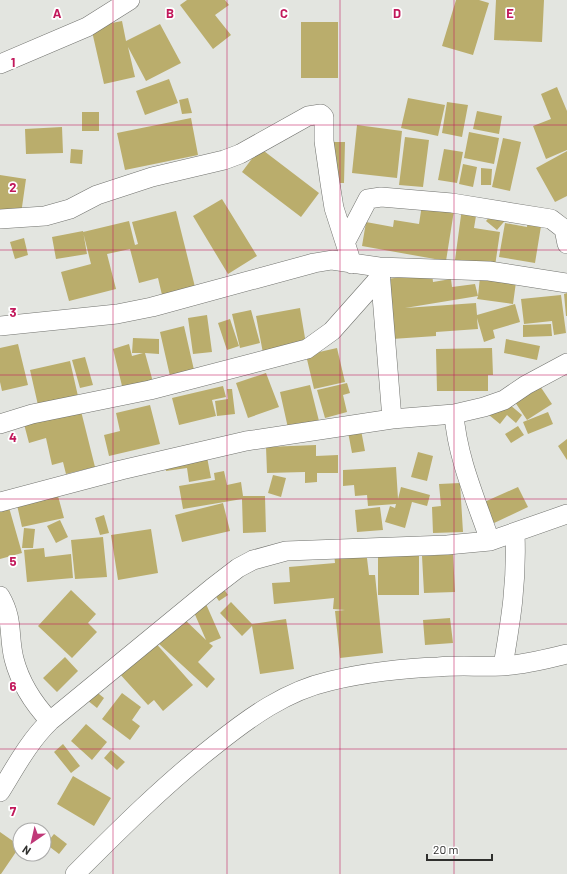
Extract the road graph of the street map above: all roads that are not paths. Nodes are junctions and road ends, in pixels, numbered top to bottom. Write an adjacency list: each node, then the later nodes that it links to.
1 (130, 0): 2 (street)
2 (0, 64)
3 (0, 219): 4 (street)
4 (346, 241): 5 (street); 6 (street)
5 (567, 244)
6 (352, 264): 7 (street); 9 (street)
7 (380, 272): 8 (street); 12 (street); 13 (street)
8 (567, 283)
9 (0, 326)
10 (567, 363): 11 (street)
11 (454, 414): 12 (street); 17 (street)
12 (392, 419): 14 (street)
13 (0, 424)
14 (0, 502)
15 (567, 514): 16 (street)
16 (515, 534): 17 (street); 20 (street)
17 (490, 541): 21 (street)
18 (0, 596): 21 (street)
19 (567, 654): 20 (street)
20 (503, 666): 24 (street)
21 (50, 721): 22 (street)
22 (5, 774): 23 (street)
23 (0, 792)
24 (75, 874)

